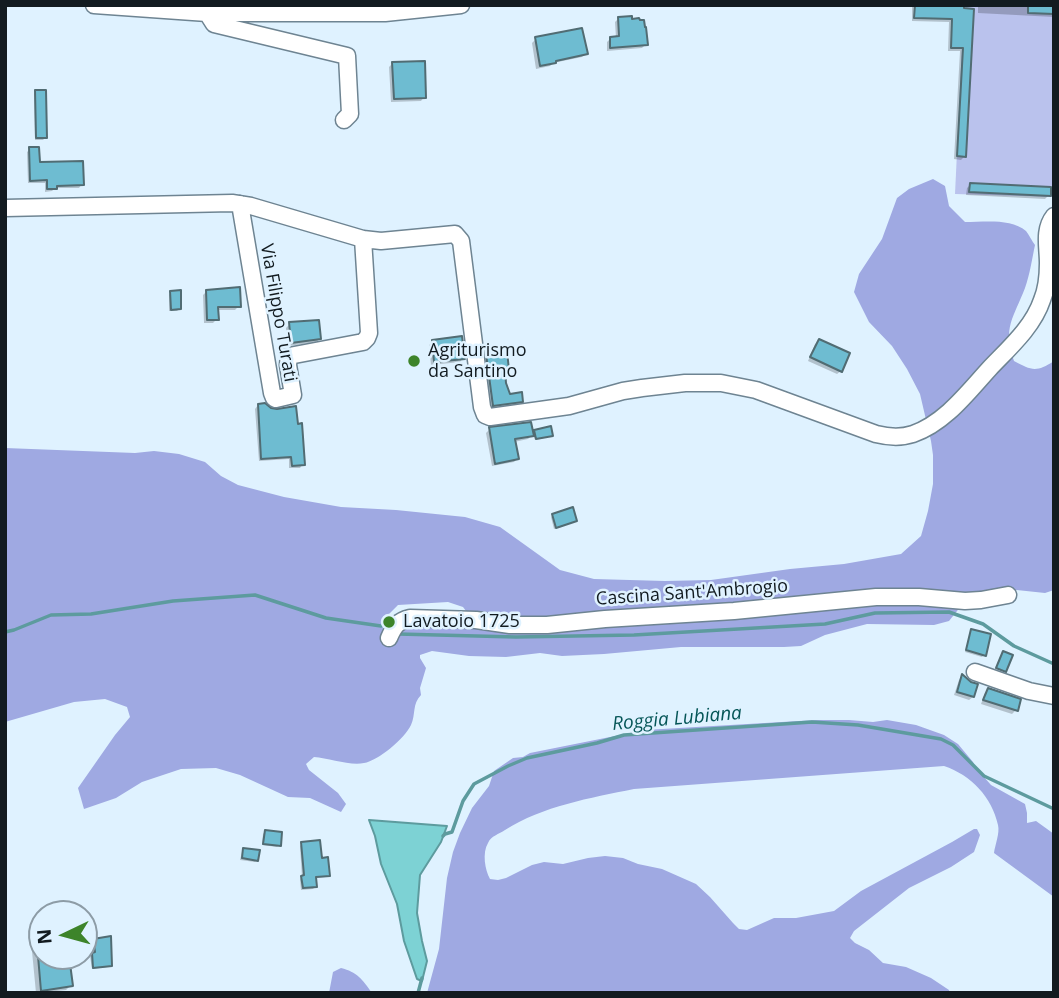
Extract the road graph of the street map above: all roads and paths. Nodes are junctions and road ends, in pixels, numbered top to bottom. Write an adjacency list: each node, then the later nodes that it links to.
1 (94, 5): 3 (street)
2 (461, 5): 4 (street)
3 (115, 6): 4 (street)
4 (207, 9): 5 (street)
5 (344, 120)
6 (240, 204): 7 (street); 9 (street); 9 (street, Via Filippo Turati)
7 (5, 208)
8 (1054, 216): 10 (street)
9 (363, 239): 10 (street)
10 (1051, 245)
11 (1008, 595): 12 (street, Cascina Sant'Ambrogio)
12 (389, 638)
13 (975, 672): 14 (street)
14 (1054, 696)

